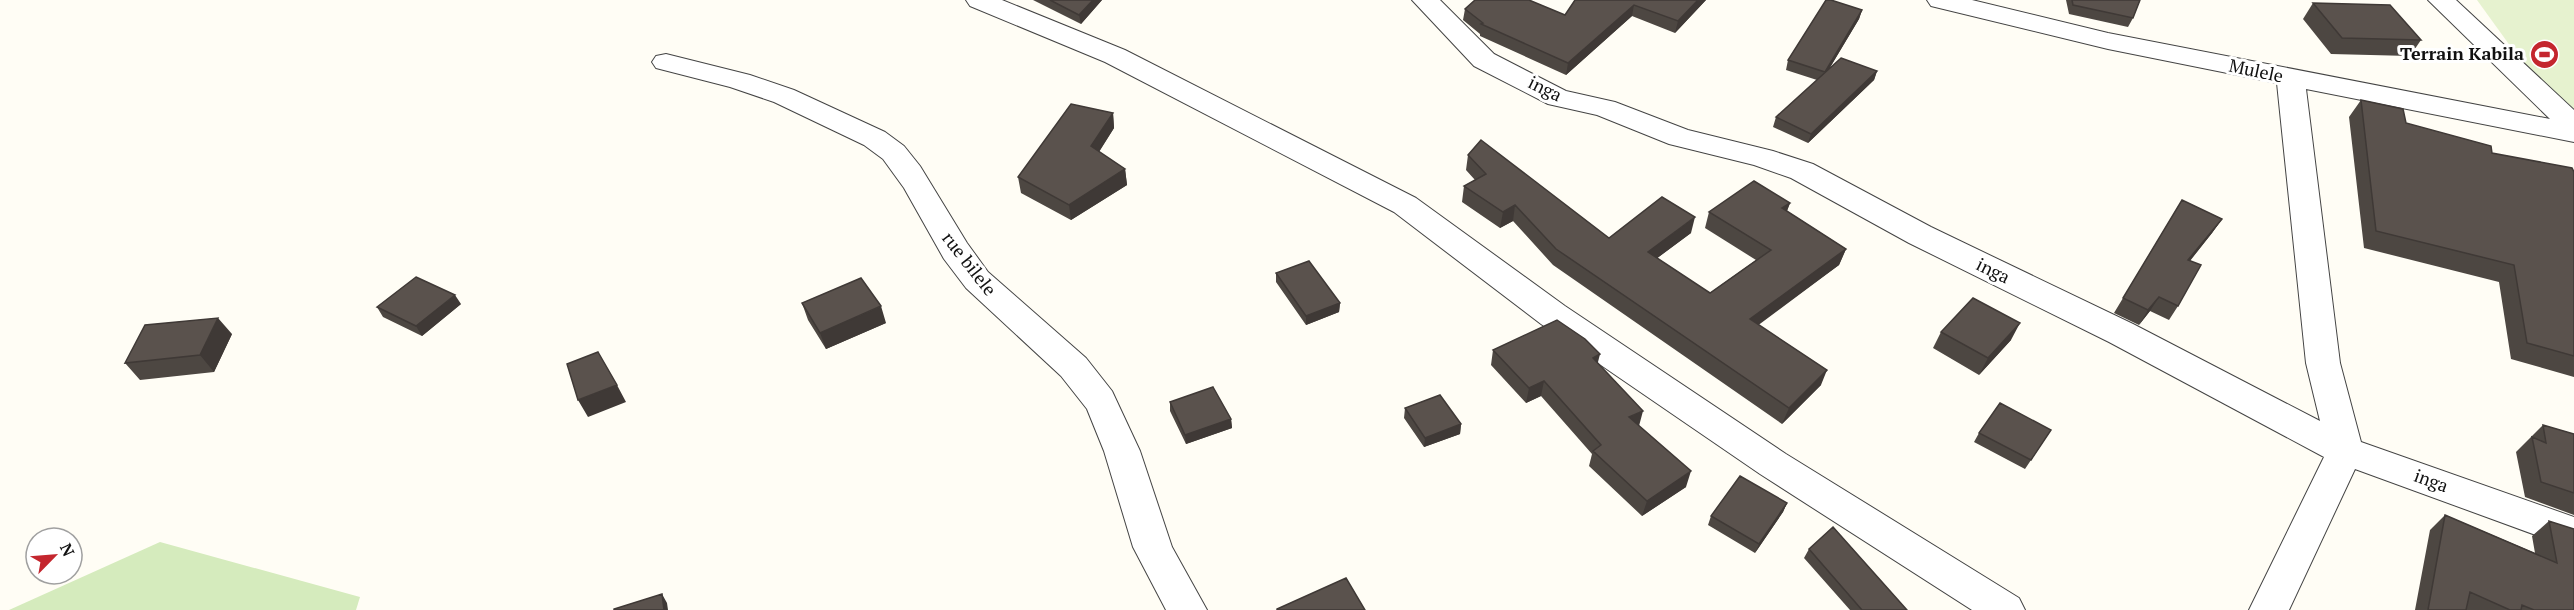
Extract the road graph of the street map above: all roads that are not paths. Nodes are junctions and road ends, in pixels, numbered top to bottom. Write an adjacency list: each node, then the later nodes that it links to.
1 (979, 0): 12 (street)
2 (1425, 0): 9 (street, inga)
3 (1940, 0): 6 (street, Mulele)
4 (2441, 0): 7 (street)
5 (666, 62): 11 (street, rue bilele)
6 (2291, 79): 8 (street, Mulele); 9 (street)
7 (2574, 126)
8 (2574, 133)
9 (2345, 451): 10 (street, inga); 13 (street)
10 (2574, 533)
11 (1187, 610)
12 (2005, 610)
13 (2269, 610)

